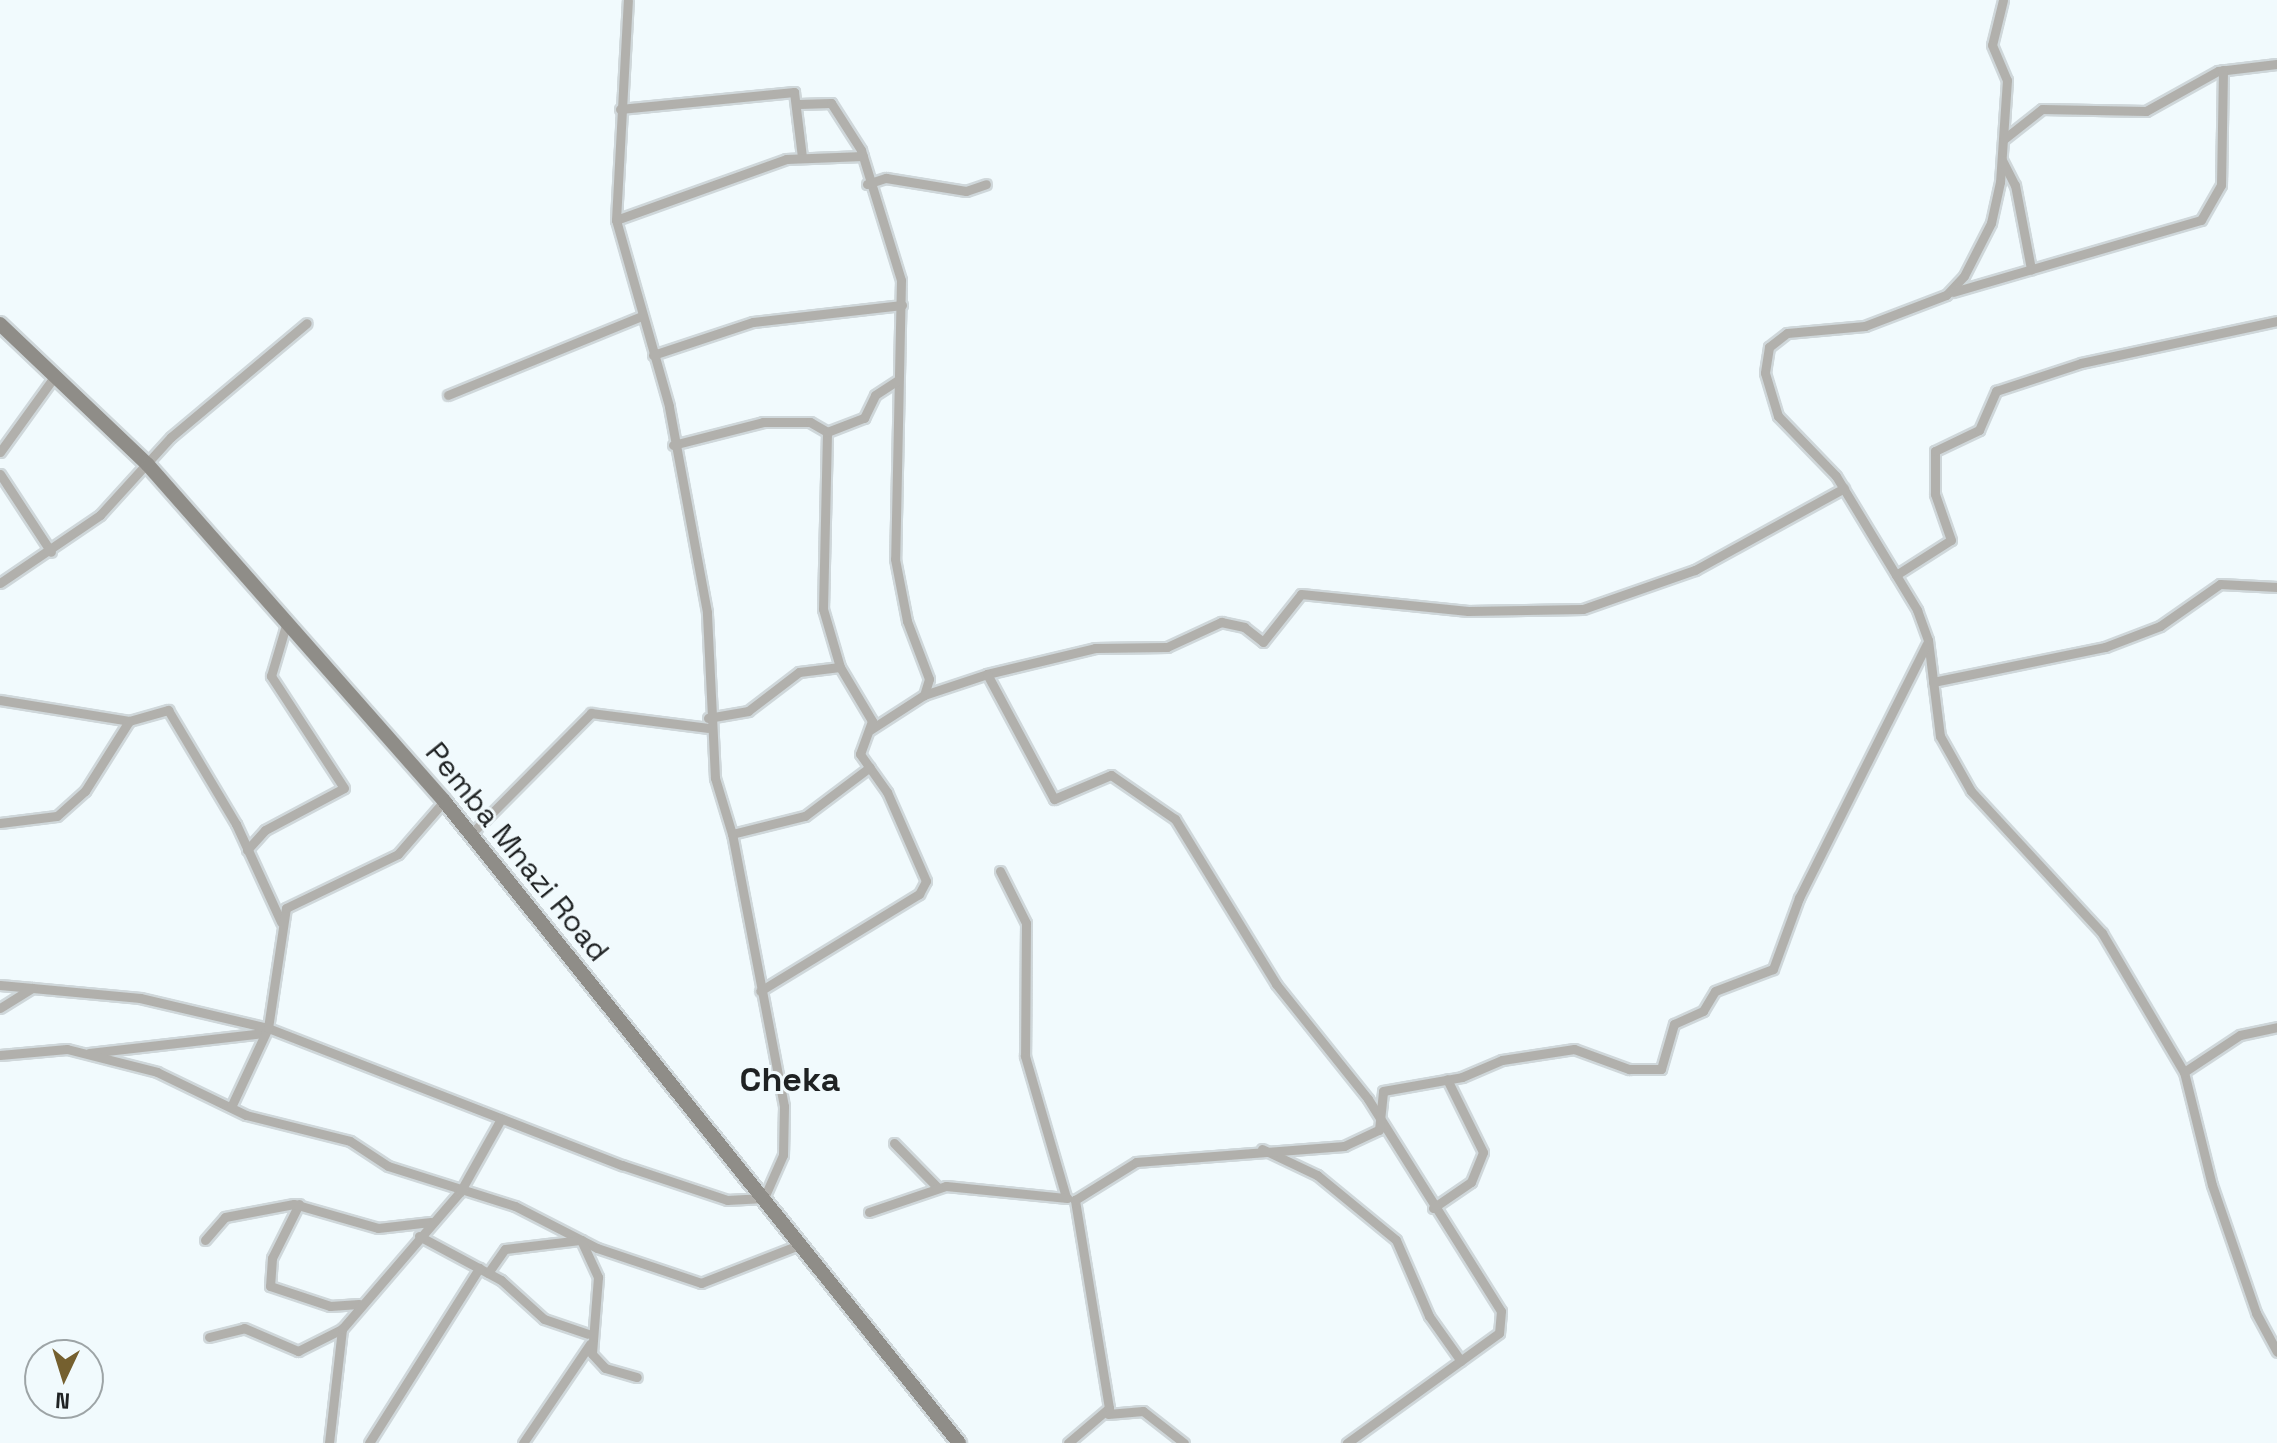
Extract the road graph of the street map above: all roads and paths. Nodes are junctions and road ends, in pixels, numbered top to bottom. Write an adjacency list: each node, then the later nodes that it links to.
1 (628, 0): 6 (street)
2 (2003, 0): 7 (street)
3 (2277, 64): 4 (street)
4 (2223, 70): 7 (street); 14 (street)
5 (799, 104): 6 (street); 8 (street); 9 (street)
6 (620, 109): 13 (street)
7 (2004, 139): 10 (street)
8 (863, 156): 9 (street); 11 (street)
9 (802, 157): 13 (street)
10 (2002, 160): 14 (street); 15 (street)
11 (867, 184): 12 (street); 16 (street)
12 (986, 184)
13 (616, 220): 17 (street)
14 (2031, 269): 15 (street)
15 (1946, 295): 30 (street)
16 (902, 305): 21 (street); 23 (street)
17 (642, 316): 21 (street); 24 (street)
18 (2277, 321): 32 (street)
19 (307, 323): 28 (street)
20 (0, 324): 22 (main road, Pemba Mnazi Road)
21 (653, 355): 26 (street)
22 (54, 377): 27 (street); 28 (main road, Pemba Mnazi Road)
23 (898, 380): 25 (street); 40 (street)
24 (448, 395)
25 (827, 432): 26 (street); 37 (street)
26 (673, 445): 43 (street)
27 (0, 452)
28 (148, 465): 31 (street); 35 (main road, Pemba Mnazi Road)
29 (0, 474): 31 (street)
30 (1844, 488): 32 (street); 38 (street)
31 (51, 552): 33 (street)
32 (1896, 575): 36 (street)
33 (0, 583)
34 (2277, 587): 39 (street)
35 (286, 625): 46 (main road, Pemba Mnazi Road); 50 (street)
36 (1928, 640): 39 (street); 62 (street)
37 (840, 667): 43 (street); 44 (street)
38 (987, 674): 40 (street); 64 (street)
39 (1933, 682): 61 (street)
40 (924, 695): 44 (street)
41 (0, 700): 42 (street)
42 (129, 721): 47 (street); 50 (street)
43 (708, 723): 48 (street); 49 (street)
44 (870, 730): 45 (street)
45 (870, 767): 48 (street); 55 (street)
46 (444, 801): 49 (main road, Pemba Mnazi Road); 52 (street)
47 (0, 823)
48 (732, 834): 55 (street)
49 (470, 835): 70 (main road, Pemba Mnazi Road)
50 (247, 850): 52 (street)
51 (1000, 871): 71 (street)
52 (281, 922): 58 (street)
53 (0, 985): 54 (street)
54 (32, 988): 56 (street); 58 (street)
55 (760, 991): 70 (street)
56 (0, 1008)
57 (2277, 1027): 61 (street)
58 (266, 1030): 59 (street); 63 (street); 65 (street)
59 (85, 1053): 60 (street); 63 (street)
60 (0, 1055)
61 (2184, 1072): 85 (street)
62 (1447, 1079): 64 (street); 73 (street)
63 (231, 1107): 69 (street)
64 (1381, 1118): 67 (street); 73 (street)
65 (501, 1119): 69 (street); 70 (street)
66 (894, 1143): 68 (street)
67 (1262, 1149): 71 (street); 86 (street)
68 (938, 1188): 71 (street); 74 (street)
69 (460, 1192): 75 (street); 78 (street)
70 (764, 1198): 79 (main road, Pemba Mnazi Road)
71 (1070, 1201): 88 (street)
72 (299, 1204): 75 (street); 77 (street); 81 (street)
73 (1433, 1208): 86 (street)
74 (869, 1212)
75 (431, 1222): 76 (street)
76 (419, 1236): 80 (street); 81 (street)
77 (205, 1240)
78 (581, 1240): 79 (street); 80 (street); 84 (street)
79 (799, 1245): 92 (main road, Pemba Mnazi Road)
80 (484, 1271): 84 (street); 90 (street)
81 (359, 1304): 82 (street)
82 (342, 1329): 83 (street); 89 (street)
83 (209, 1337)
84 (589, 1339): 87 (street); 91 (street)
85 (2277, 1352)
86 (1461, 1361): 95 (street)
87 (637, 1377)
88 (1108, 1414): 93 (street); 94 (street)
89 (329, 1443)
90 (369, 1443)
91 (523, 1443)
92 (959, 1443)
93 (1068, 1443)
94 (1184, 1443)
95 (1347, 1443)

